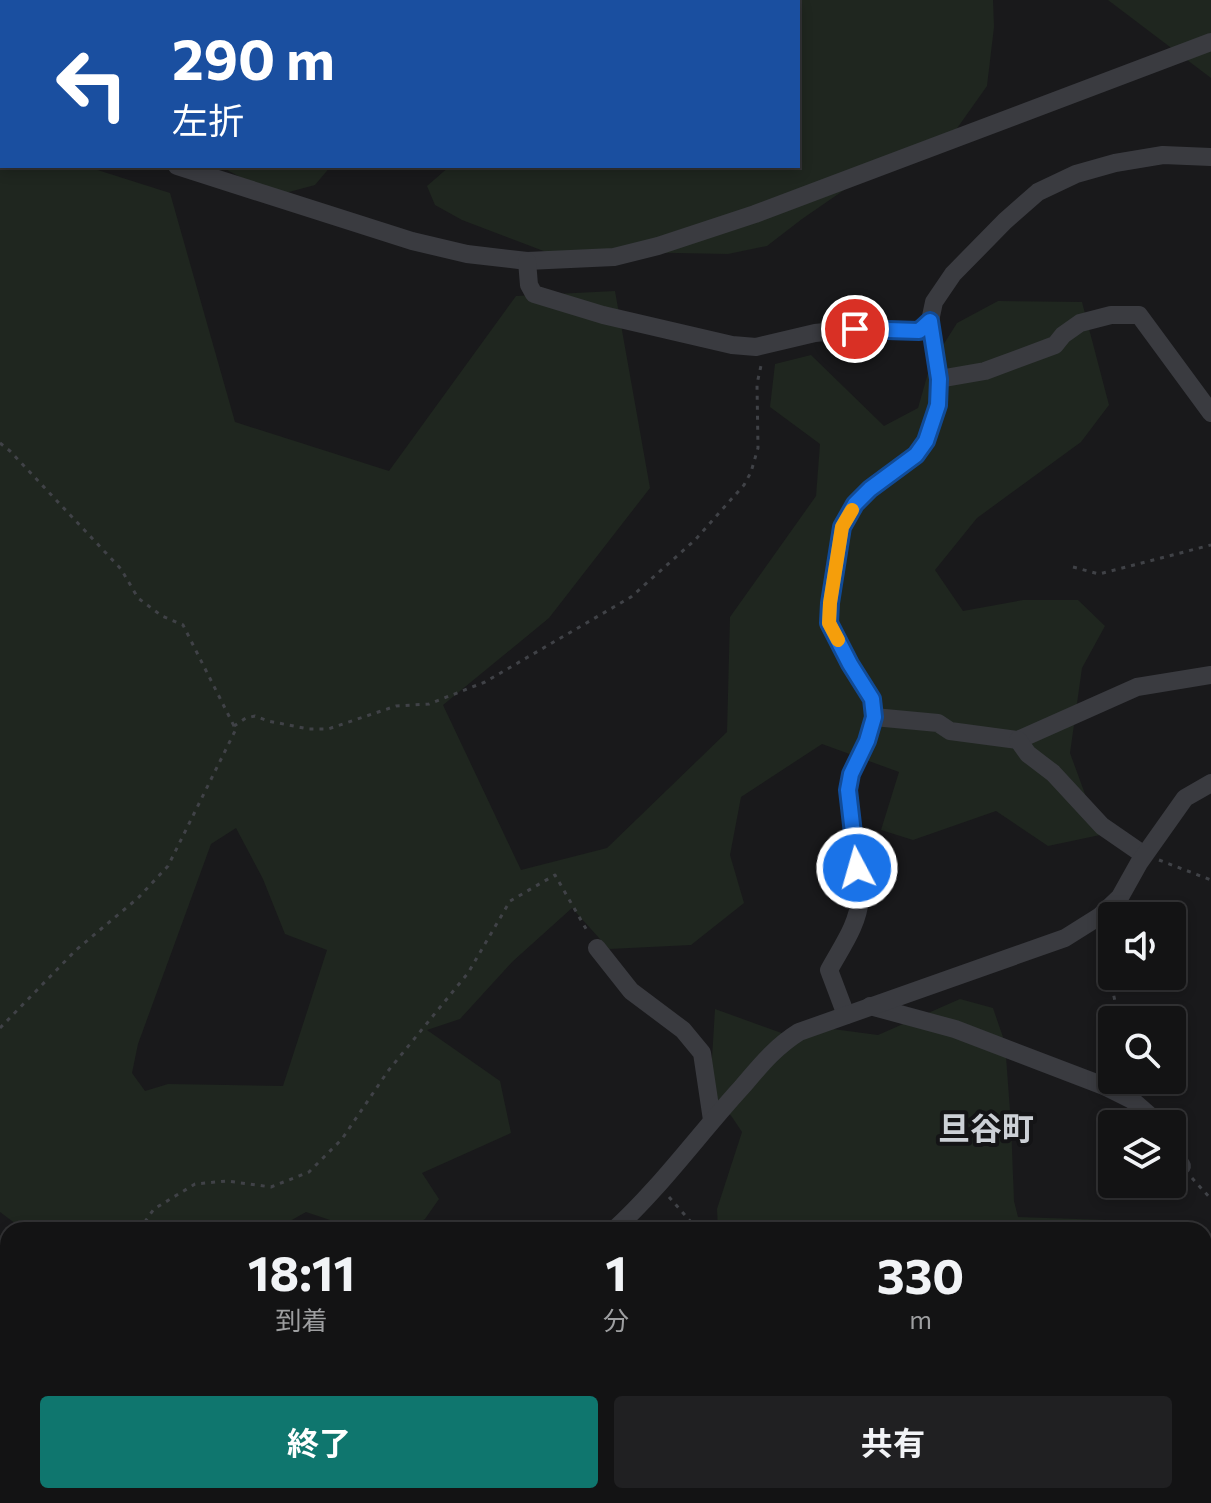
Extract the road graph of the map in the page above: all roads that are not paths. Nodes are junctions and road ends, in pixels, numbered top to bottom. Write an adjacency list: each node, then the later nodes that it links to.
1 (1211, 42): 4 (street)
2 (1211, 157): 5 (street)
3 (183, 168): 4 (street)
4 (527, 261): 5 (street)
5 (930, 321): 6 (street)
6 (939, 379): 7 (street); 9 (street)
7 (1211, 413)
8 (1211, 675): 10 (street)
9 (874, 717): 10 (street); 15 (street)
10 (1018, 740): 12 (street)
11 (1211, 783): 12 (street)
12 (1144, 855): 14 (street)
13 (597, 948): 17 (street)
14 (870, 1006): 15 (street); 16 (street)
15 (846, 1015): 17 (street)
16 (1143, 1110)
17 (712, 1120): 18 (street)
18 (622, 1222)

